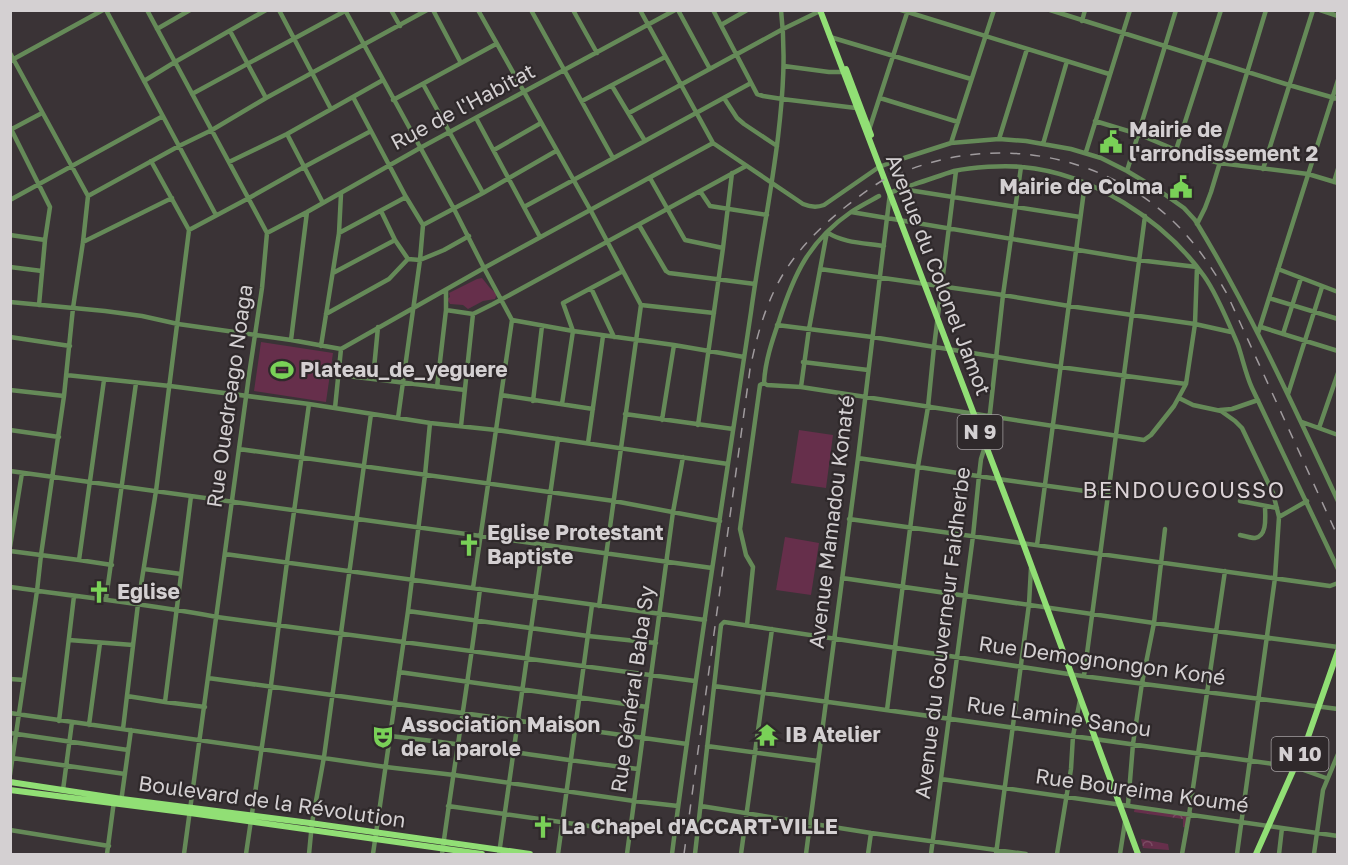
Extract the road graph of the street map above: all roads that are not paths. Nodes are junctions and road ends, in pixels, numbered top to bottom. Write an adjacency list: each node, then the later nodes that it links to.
1 (104, 10): 52 (street); 67 (street)
2 (147, 10): 36 (street)
3 (190, 10): 36 (street)
4 (266, 10): 37 (street)
5 (279, 10): 41 (street)
6 (391, 10): 33 (street)
7 (427, 10): 33 (street)
8 (433, 10): 56 (street)
9 (478, 10): 42 (street)
10 (531, 10): 59 (street)
11 (573, 10): 47 (street)
12 (640, 10): 34 (street)
13 (677, 10): 34 (street, Rue de l'Habitat); 58 (street)
14 (712, 10): 32 (street)
15 (747, 10): 32 (street)
16 (781, 10): 35 (street)
17 (901, 10): 29 (street)
18 (994, 10): 39 (street)
19 (1050, 10): 31 (street)
20 (1085, 10): 31 (street)
21 (1130, 10): 38 (street)
22 (1176, 10): 44 (street)
23 (1221, 10): 51 (street)
24 (1266, 10): 61 (street)
25 (1313, 10): 71 (street)
26 (1320, 10): 30 (street)
27 (345, 11): 41 (street); 43 (street)
28 (821, 11): 35 (street); 40 (main road, Avenue du Colonel Jamot / N 9)
29 (908, 12): 39 (street); 49 (street)
30 (1338, 16)
31 (1082, 21): 38 (street)
32 (721, 25): 48 (street)
33 (400, 26): 43 (street)
34 (648, 26): 47 (street, Rue de l'Habitat); 50 (street)
35 (783, 28): 48 (street); 57 (street)
36 (157, 29): 54 (street)
37 (230, 31): 54 (street); 55 (street)
38 (1123, 33): 44 (street); 63 (street)
39 (986, 36): 45 (street); 64 (street)
40 (832, 37): 49 (street); 60 (main road, Avenue du Colonel Jamot / N 9)
41 (294, 38): 55 (street); 62 (street)
42 (496, 44): 56 (street); 73 (street)
43 (364, 45): 62 (street); 65 (street)
44 (1165, 46): 51 (street); 99 (street)
45 (1027, 49): 53 (street); 101 (street)
46 (10, 52): 52 (street)
47 (597, 53): 59 (street, Rue de l'Habitat)
48 (736, 54): 58 (street); 68 (street)
49 (894, 56): 64 (street); 78 (street)
50 (666, 57): 70 (street); 72 (street)
51 (1206, 59): 61 (street); 111 (street)
52 (12, 60): 85 (street)
53 (1067, 61): 63 (street); 106 (street)
54 (175, 62): 67 (street); 74 (street)
55 (247, 63): 74 (street); 75 (street)
56 (461, 63): 69 (street)
57 (784, 66): 60 (street); 80 (street)
58 (710, 69): 70 (street)
59 (565, 71): 73 (street, Rue de l'Habitat); 82 (street)
60 (844, 71): 83 (main road, Avenue du Colonel Jamot / N 9); 97 (main road, Avenue du Colonel Jamot / N 9)
61 (1246, 72): 71 (street); 117 (street)
62 (312, 74): 75 (street); 84 (street)
63 (1109, 74): 90 (street)
64 (971, 79): 91 (street)
65 (383, 80): 76 (street); 81 (street)
66 (1338, 80): 79 (street)
67 (144, 81): 88 (street)
68 (751, 83): 77 (street); 80 (street)
69 (423, 84): 81 (street); 96 (street)
70 (680, 84): 86 (street); 87 (street)
71 (1289, 85): 79 (street); 124 (street)
72 (612, 86): 82 (street); 86 (street)
73 (524, 93): 89 (street, Rue de l'Habitat); 92 (street)
74 (192, 94): 94 (street)
75 (266, 98): 94 (street)
76 (353, 98): 84 (street); 95 (street)
77 (724, 98): 87 (street); 108 (street)
78 (880, 98): 91 (street); 97 (street)
79 (1335, 98): 129 (street)
80 (782, 99): 83 (street); 108 (street)
81 (393, 100): 109 (street)
82 (582, 101): 114 (street)
83 (856, 108): 97 (main road, Avenue du Colonel Jamot / N 9)
84 (331, 109): 98 (street)
85 (42, 112): 93 (street); 118 (street)
86 (628, 113): 102 (street)
87 (696, 113): 102 (street); 104 (street)
88 (163, 116): 100 (street); 118 (street)
89 (476, 118): 96 (street, Rue de l'Habitat); 110 (street)
90 (1095, 121): 99 (street); 113 (street)
91 (958, 122): 105 (street)
92 (541, 123): 110 (street); 112 (street)
93 (11, 129): 136 (street)
94 (212, 130): 103 (street); 116 (street)
95 (371, 131): 119 (street); 122 (street)
96 (449, 133): 109 (street, Rue de l'Habitat); 140 (street)
97 (868, 133): 121 (main road, Avenue du Colonel Jamot / N 9)
98 (287, 134): 116 (street); 122 (street)
99 (1138, 134): 111 (street); 127 (street)
100 (173, 136): 103 (street); 107 (street)
101 (999, 139): 105 (street); 106 (street)
102 (645, 141): 114 (street)
103 (186, 142): 107 (street)
104 (713, 143): 120 (street); 130 (street)
105 (951, 143): 121 (street)
106 (1043, 144): 113 (street)
107 (179, 146): 115 (street); 159 (street)
108 (777, 146): 134 (street)
109 (420, 148): 119 (street, Rue de l'Habitat); 152 (street)
110 (494, 150): 131 (street)
111 (1176, 150): 117 (street)
112 (556, 151): 131 (street); 132 (street)
113 (1086, 152): 127 (street)
114 (613, 158): 132 (street)
115 (151, 161): 142 (street); 145 (street)
116 (230, 162): 146 (street)
117 (1219, 163): 124 (street); 165 (street)
118 (72, 165): 136 (street); 142 (street)
119 (389, 165): 141 (street, Rue de l'Habitat); 144 (street)
120 (746, 166): 128 (street); 134 (street)
121 (881, 166): 134 (street); 139 (main road, Avenue du Colonel Jamot / N 9)
122 (304, 167): 146 (street); 149 (street)
123 (1021, 167): 126 (street); 135 (street); 151 (street, Avenue du Gouverneur Faidherbe)
124 (1263, 169): 129 (street)
125 (1338, 169): 133 (street)
126 (956, 171): 137 (street); 147 (street)
127 (1127, 171): 165 (street)
128 (732, 173): 138 (street); 154 (street)
129 (1308, 174): 133 (street); 191 (street)
130 (650, 177): 153 (street); 156 (street)
131 (508, 179): 140 (street); 150 (street)
132 (573, 180): 150 (street); 156 (street)
133 (1336, 182)
134 (772, 183): 160 (street)
135 (1085, 183): 161 (street); 162 (street)
136 (40, 184): 148 (street); 177 (street)
137 (901, 189): 139 (street); 147 (street)
138 (700, 192): 153 (street); 154 (street)
139 (891, 192): 163 (street, Avenue Mamadou Konaté); 164 (main road, Avenue du Colonel Jamot / N 9)
140 (483, 193): 152 (street)
141 (341, 194): 149 (street, Rue de l'Habitat); 172 (street)
142 (88, 196): 179 (street)
143 (879, 196): 158 (street)
144 (406, 197): 155 (street); 166 (street)
145 (172, 198): 169 (street); 179 (street)
146 (249, 198): 159 (street); 171 (street)
147 (953, 198): 151 (street); 168 (street)
148 (11, 199)
149 (323, 203): 157 (street, Rue de l'Habitat)
150 (524, 207): 175 (street)
151 (1016, 208): 162 (street); 176 (street, Avenue du Gouverneur Faidherbe)
152 (454, 209): 166 (street); 174 (street)
153 (667, 209): 167 (street); 182 (street)
154 (728, 209): 160 (street); 182 (street)
155 (381, 211): 172 (street); 178 (street)
156 (591, 211): 175 (street); 180 (street)
157 (307, 212): 171 (street, Rue de l'Habitat); 240 (street)
158 (851, 212): 163 (street); 170 (street)
159 (216, 215): 169 (street)
160 (767, 215): 198 (street)
161 (1145, 216): 186 (street); 188 (street)
162 (1080, 218): 183 (street)
163 (887, 219): 164 (street); 181 (street, Avenue Mamadou Konaté)
164 (902, 221): 168 (street); 199 (main road, Avenue du Colonel Jamot / N 9)
165 (1197, 224): 233 (street)
166 (423, 225): 185 (street)
167 (639, 225): 180 (street); 197 (street)
168 (950, 229): 176 (street); 200 (street)
169 (189, 230): 224 (street)
170 (827, 232): 181 (street); 190 (street); 226 (street)
171 (267, 233): 235 (street, Rue Ouedreago Noaga)
172 (339, 233): 194 (street)
173 (10, 235): 177 (street)
174 (469, 236): 185 (street); 189 (street)
175 (540, 237): 189 (street)
176 (1012, 239): 183 (street); 205 (street, Avenue du Gouverneur Faidherbe)
177 (45, 240): 192 (street)
178 (395, 240): 184 (street); 194 (street)
179 (84, 242): 213 (street)
180 (607, 242): 193 (street); 207 (street)
181 (884, 246): 195 (street, Avenue Mamadou Konaté)
182 (723, 248): 197 (street)
183 (1076, 249): 186 (street); 211 (street)
184 (408, 259): 185 (street); 218 (street)
185 (420, 260): 214 (street)
186 (1138, 260): 188 (street); 220 (street)
187 (10, 267): 192 (street)
188 (1197, 267): 225 (street); 232 (street)
189 (484, 268): 203 (street); 207 (street)
190 (820, 269): 195 (street); 230 (street)
191 (1278, 270): 196 (street); 206 (street)
192 (42, 271): 209 (street)
193 (623, 271): 202 (street); 210 (street)
194 (333, 273): 218 (street)
195 (879, 278): 199 (street); 239 (street, Avenue Mamadou Konaté)
196 (1301, 278): 201 (street); 212 (street)
197 (718, 279): 198 (street); 217 (street)
198 (755, 284): 251 (street)
199 (927, 285): 200 (street); 221 (main road, Avenue du Colonel Jamot / N 9)
200 (942, 287): 205 (street); 221 (street)
201 (1322, 287): 204 (street); 216 (street)
202 (591, 288): 231 (street); 238 (street)
203 (446, 290): 214 (street); 215 (street)
204 (1338, 292)
205 (1003, 295): 211 (street); 252 (street, Avenue du Gouverneur Faidherbe)
206 (1269, 298): 212 (street); 229 (street)
207 (502, 300): 219 (street); 223 (street)
208 (10, 302): 209 (street)
209 (39, 305): 213 (street)
210 (641, 305): 217 (street); 241 (street)
211 (1069, 306): 220 (street); 254 (street)
212 (1292, 306): 216 (street); 234 (street)
213 (73, 308): 224 (street); 244 (street)
214 (414, 308): 228 (street); 262 (street)
215 (446, 310): 219 (street); 267 (street)
216 (1314, 312): 222 (street); 242 (street)
217 (714, 313): 248 (street)
218 (326, 314): 245 (street)
219 (473, 314): 270 (street)
220 (1131, 315): 225 (street); 259 (street)
221 (938, 317): 246 (street); 249 (main road, Avenue du Colonel Jamot / N 9)
222 (1338, 319)
223 (512, 320): 227 (street); 272 (street)
224 (178, 324): 235 (street); 266 (street)
225 (1195, 324): 232 (street); 265 (street)
226 (777, 325): 230 (street); 264 (street)
227 (542, 326): 231 (street); 278 (street)
228 (378, 327): 247 (street); 260 (street)
229 (1260, 327): 233 (street); 234 (street)
230 (809, 329): 239 (street); 253 (street)
231 (573, 332): 236 (street); 280 (street)
232 (1232, 332): 277 (street)
233 (1258, 333): 271 (street)
234 (1283, 334): 242 (street)
235 (255, 335): 240 (street); 274 (street, Rue Ouedreago Noaga)
236 (603, 336): 238 (street); 283 (street)
237 (10, 337): 244 (street)
238 (614, 337): 241 (street)
239 (872, 337): 246 (street); 255 (street, Avenue Mamadou Konaté)
240 (291, 340): 245 (street)
241 (636, 340): 243 (street); 286 (street)
242 (1305, 341): 250 (street); 271 (street)
243 (674, 345): 248 (street); 290 (street)
244 (70, 346): 257 (street)
245 (321, 346): 247 (street)
246 (934, 347): 249 (street); 281 (street)
247 (341, 349): 258 (street)
248 (709, 350): 251 (street); 293 (street)
249 (951, 350): 252 (street); 287 (main road, Avenue du Colonel Jamot / N 9)
250 (1338, 351)
251 (744, 357): 297 (street)
252 (996, 357): 254 (street); 288 (street, Avenue du Gouverneur Faidherbe)
253 (803, 362): 255 (street); 268 (street)
254 (1060, 367): 259 (street); 295 (street)
255 (868, 369): 275 (street, Avenue Mamadou Konaté)
256 (1338, 373): 296 (street)
257 (66, 375): 261 (street); 273 (street)
258 (339, 375): 260 (street); 282 (street)
259 (1123, 375): 265 (street); 300 (street)
260 (373, 379): 262 (street)
261 (104, 380): 263 (street); 320 (street)
262 (403, 382): 267 (street); 289 (street)
263 (136, 383): 266 (street); 323 (street)
264 (764, 383): 268 (street); 396 (street)
265 (1186, 384): 276 (street)
266 (170, 386): 274 (street); 324 (street)
267 (437, 387): 270 (street)
268 (801, 387): 275 (street)
269 (10, 390): 273 (street)
270 (465, 390): 294 (street)
271 (1288, 394): 291 (street)
272 (501, 395): 278 (street); 299 (street)
273 (64, 396): 302 (street)
274 (246, 397): 279 (street); 307 (street, Rue Ouedreago Noaga)
275 (865, 397): 281 (street); 310 (street, Avenue Mamadou Konaté)
276 (1179, 398): 284 (street); 300 (street)
277 (1258, 400): 284 (street); 330 (street)
278 (533, 401): 280 (street)
279 (309, 404): 282 (street); 309 (street)
280 (562, 404): 283 (street)
281 (928, 407): 287 (street); 313 (street)
282 (335, 408): 285 (street)
283 (593, 408): 305 (street)
284 (1217, 410): 336 (street)
285 (370, 414): 289 (street); 312 (street)
286 (625, 414): 290 (street); 306 (street)
287 (976, 415): 288 (street); 304 (main road, Avenue du Colonel Jamot / N 9)
288 (989, 416): 295 (street); 304 (street, Avenue du Gouverneur Faidherbe)
289 (398, 418): 292 (street)
290 (662, 420): 293 (street)
291 (1302, 422): 296 (street); 331 (street)
292 (430, 423): 294 (street); 316 (street)
293 (698, 425): 297 (street)
294 (461, 426): 299 (street)
295 (1053, 426): 300 (street); 322 (street)
296 (1319, 428): 301 (street)
297 (733, 429): 311 (street)
298 (10, 430): 302 (street)
299 (496, 430): 303 (street); 321 (street)
300 (1115, 435): 326 (street)
301 (1338, 435)
302 (59, 437): 318 (street)
303 (558, 439): 305 (street); 325 (street)
304 (986, 442): 317 (street, Avenue du Gouverneur Faidherbe); 319 (main road, Avenue du Colonel Jamot / N 9)
305 (588, 443): 306 (street)
306 (621, 448): 308 (street); 328 (street)
307 (239, 449): 309 (street); 332 (street, Rue Ouedreago Noaga)
308 (683, 457): 311 (street); 338 (street, Rue Général Baba Sy)
309 (302, 458): 312 (street); 337 (street)
310 (858, 458): 313 (street); 340 (street, Avenue Mamadou Konaté)
311 (728, 464): 342 (street)
312 (363, 466): 316 (street); 341 (street)
313 (918, 466): 317 (street); 343 (street)
314 (10, 471): 315 (street)
315 (22, 473): 318 (street); 334 (street)
316 (425, 475): 321 (street); 344 (street)
317 (979, 476): 319 (street); 348 (street, Avenue du Gouverneur Faidherbe)
318 (52, 477): 320 (street); 356 (street)
319 (1000, 480): 322 (street); 349 (main road, Avenue du Colonel Jamot / N 9)
320 (91, 482): 323 (street); 357 (street)
321 (488, 484): 325 (street); 347 (street)
322 (1045, 486): 326 (street); 351 (street)
323 (123, 487): 324 (street); 361 (street)
324 (156, 491): 327 (street); 364 (street)
325 (550, 492): 328 (street); 350 (street)
326 (1107, 494): 355 (street)
327 (191, 496): 332 (street); 368 (street)
328 (614, 501): 338 (street); 354 (street)
329 (1240, 501): 335 (street)
330 (1307, 501): 339 (street); 365 (street)
331 (1338, 501)
332 (232, 502): 337 (street); 353 (street, Rue Ouedreago Noaga)
333 (10, 506): 334 (street)
334 (17, 506): 352 (street)
335 (1264, 506): 336 (street); 346 (street)
336 (1277, 508): 339 (street)
337 (294, 510): 341 (street); 358 (street)
338 (673, 512): 342 (street); 359 (street, Rue Général Baba Sy)
339 (1279, 517): 370 (street)
340 (849, 519): 343 (street); 369 (street, Avenue Mamadou Konaté)
341 (356, 520): 344 (street); 366 (street)
342 (720, 521): 363 (street)
343 (911, 527): 348 (street); 373 (street)
344 (418, 528): 347 (street); 371 (street)
345 (1165, 529): 360 (street)
346 (1240, 535)
347 (481, 536): 350 (street); 375 (street)
348 (973, 536): 349 (street); 378 (street, Avenue du Gouverneur Faidherbe)
349 (1024, 543): 351 (street); 362 (main road, Avenue du Colonel Jamot / N 9); 386 (main road, Avenue du Colonel Jamot / N 9)
350 (543, 545): 354 (street); 380 (street)
351 (1037, 545): 355 (street)
352 (10, 549): 356 (street)
353 (225, 554): 358 (street); 391 (street, Rue Ouedreago Noaga)
354 (606, 554): 359 (street); 385 (street)
355 (1100, 554): 360 (street); 389 (street)
356 (41, 555): 357 (street); 377 (street)
357 (79, 560): 361 (street)
358 (287, 562): 366 (street); 395 (street)
359 (667, 562): 363 (street); 390 (street, Rue Général Baba Sy)
360 (1160, 562): 367 (street); 394 (street)
361 (112, 565): 381 (street)
362 (1031, 566): 383 (street); 386 (main road, Avenue du Colonel Jamot / N 9)
363 (712, 568): 393 (street)
364 (144, 569): 368 (street); 382 (street)
365 (1338, 569)
366 (350, 571): 371 (street); 400 (street)
367 (1225, 571): 370 (street); 399 (street)
368 (181, 574): 387 (street)
369 (842, 578): 373 (street); 403 (street, Avenue Mamadou Konaté)
370 (1275, 578): 372 (street); 402 (street)
371 (412, 579): 375 (street); 388 (street)
372 (1338, 583)
373 (903, 586): 378 (street); 409 (street)
374 (10, 587): 377 (street)
375 (473, 588): 376 (street)
376 (480, 589): 380 (street); 392 (street)
377 (37, 591): 379 (street); 423 (street)
378 (965, 595): 383 (street); 412 (street, Avenue du Gouverneur Faidherbe)
379 (74, 596): 381 (street); 404 (street)
380 (536, 597): 384 (street); 397 (street)
381 (106, 599): 382 (street)
382 (138, 604): 387 (street); 408 (street)
383 (1029, 604): 386 (street); 416 (street)
384 (592, 605): 385 (street); 401 (street)
385 (599, 606): 390 (street)
386 (1048, 607): 389 (street); 419 (main road, Avenue du Colonel Jamot / N 9)
387 (176, 609): 391 (street); 438 (street)
388 (408, 611): 392 (street); 405 (street)
389 (1092, 613): 394 (street); 420 (street)
390 (660, 614): 393 (street); 407 (street, Rue Général Baba Sy)
391 (217, 616): 395 (street); 422 (street, Rue Ouedreago Noaga)
392 (476, 620): 397 (street); 411 (street)
393 (705, 620): 424 (street)
394 (1154, 623): 399 (street); 426 (street)
395 (279, 625): 400 (street); 427 (street)
396 (747, 625): 398 (street, Rue Demognongon Koné); 428 (street, Rue Demognongon Koné)
397 (531, 627): 401 (street); 413 (street)
398 (772, 629): 403 (street, Rue Demognongon Koné); 431 (street)
399 (1216, 631): 402 (street); 430 (street)
400 (342, 633): 405 (street); 433 (street)
401 (588, 636): 407 (street); 415 (street)
402 (1267, 638): 410 (street); 436 (street)
403 (834, 639): 409 (street, Rue Demognongon Koné); 437 (street, Avenue Mamadou Konaté)
404 (69, 640): 406 (street); 449 (street)
405 (404, 642): 411 (street); 417 (street)
406 (100, 643): 408 (street); 452 (street)
407 (656, 644): 418 (street, Rue Général Baba Sy)
408 (133, 645): 432 (street)
409 (895, 648): 412 (street, Rue Demognongon Koné); 444 (street)
410 (1338, 649): 442 (main road, N 10)
411 (472, 651): 413 (street); 425 (street)
412 (957, 657): 416 (street, Rue Demognongon Koné); 448 (street, Avenue du Gouverneur Faidherbe)
413 (527, 658): 415 (street); 429 (street)
414 (1338, 661): 442 (main road, N 10)
415 (584, 666): 418 (street); 435 (street)
416 (1020, 667): 419 (street, Rue Demognongon Koné); 453 (street)
417 (399, 672): 425 (street); 439 (street)
418 (651, 675): 424 (street); 441 (street, Rue Général Baba Sy)
419 (1073, 675): 420 (street, Rue Demognongon Koné); 434 (main road, Avenue du Colonel Jamot / N 9)
420 (1084, 676): 426 (street, Rue Demognongon Koné)
421 (10, 678): 423 (street)
422 (208, 678): 427 (street); 440 (street, Rue Ouedreago Noaga)
423 (24, 680): 447 (street)
424 (695, 681): 465 (street)
425 (467, 683): 429 (street); 446 (street)
426 (1142, 683): 430 (street, Rue Demognongon Koné); 466 (street)
427 (271, 686): 433 (street); 468 (street)
428 (714, 686): 431 (street, Rue Lamine Sanou); 467 (street)
429 (523, 690): 435 (street); 450 (street)
430 (1207, 692): 436 (street, Rue Demognongon Koné); 472 (street)
431 (764, 693): 437 (street, Rue Lamine Sanou); 471 (street)
432 (127, 696): 438 (street); 454 (street)
433 (333, 696): 439 (street); 474 (street)
434 (1081, 696): 458 (street); 462 (main road, Avenue du Colonel Jamot / N 9)
435 (580, 698): 441 (street); 455 (street)
436 (1258, 699): 442 (street, Rue Demognongon Koné); 476 (street)
437 (826, 701): 444 (street, Rue Lamine Sanou); 478 (street, Avenue Mamadou Konaté)
438 (165, 702): 440 (street)
439 (394, 704): 446 (street); 459 (street)
440 (205, 706): 461 (street, Rue Ouedreago Noaga)
441 (647, 706): 460 (street, Rue Général Baba Sy)
442 (1321, 707): 443 (street, Rue Demognongon Koné); 481 (main road, N 10)
443 (1338, 709)
444 (887, 710): 448 (street, Rue Lamine Sanou)
445 (10, 713): 447 (street)
446 (462, 714): 450 (street); 464 (street)
447 (18, 715): 449 (street); 457 (street)
448 (949, 719): 453 (street, Rue Lamine Sanou); 487 (street, Avenue du Gouverneur Faidherbe)
449 (59, 721): 451 (street)
450 (518, 721): 455 (street); 470 (street)
451 (72, 722): 452 (street); 463 (street)
452 (89, 725): 454 (street)
453 (1012, 727): 458 (street, Rue Lamine Sanou); 490 (street)
454 (123, 729): 456 (street)
455 (575, 729): 460 (street); 477 (street)
456 (131, 730): 461 (street); 469 (street)
457 (13, 733): 463 (street); 475 (street)
458 (1073, 735): 462 (street, Rue Lamine Sanou); 494 (street)
459 (390, 736): 464 (street); 480 (street)
460 (643, 738): 465 (street); 482 (street, Rue Général Baba Sy)
461 (200, 740): 468 (street); 501 (street, Rue Ouedreago Noaga)
462 (1097, 740): 466 (street, Rue Lamine Sanou); 497 (main road, Avenue du Colonel Jamot / N 9)
463 (69, 742): 469 (street); 479 (street)
464 (459, 744): 470 (street); 485 (street)
465 (687, 744): 499 (street)
466 (1133, 744): 472 (street, Rue Lamine Sanou); 497 (street)
467 (707, 746): 471 (street); 500 (street)
468 (261, 749): 474 (street); 506 (street)
469 (128, 750): 483 (street)
470 (514, 752): 477 (street); 489 (street)
471 (756, 753): 478 (street); 503 (street)
472 (1198, 754): 476 (street, Rue Lamine Sanou); 504 (street)
473 (1338, 754): 486 (street)
474 (324, 757): 480 (street); 511 (street)
475 (11, 758): 479 (street); 484 (street)
476 (1249, 760): 481 (street, Rue Lamine Sanou); 508 (street)
477 (571, 761): 482 (street); 493 (street)
478 (818, 761): 509 (street, Avenue Mamadou Konaté)
479 (66, 766): 483 (street); 492 (street)
480 (386, 767): 485 (street); 514 (street)
481 (1296, 768): 486 (street, Rue Lamine Sanou); 510 (main road, N 10)
482 (639, 769): 496 (street, Rue Général Baba Sy)
483 (125, 774): 495 (street)
484 (10, 775)
485 (454, 775): 489 (street); 498 (street)
486 (1326, 778): 516 (street)
487 (941, 779): 490 (street, Rue Boureima Koumé); 520 (street, Avenue du Gouverneur Faidherbe)
488 (10, 782): 492 (main road, Boulevard de la Révolution)
489 (509, 783): 493 (street); 502 (street)
490 (1005, 788): 494 (street, Rue Boureima Koumé); 523 (street)
491 (10, 790): 495 (main road, Boulevard de la Révolution)
492 (63, 790): 495 (main road, Boulevard de la Révolution)
493 (566, 791): 496 (street); 507 (street)
494 (1066, 797): 497 (street, Rue Boureima Koumé); 541 (street)
495 (117, 801): 501 (main road, Boulevard de la Révolution); 521 (street)
496 (634, 801): 499 (street); 515 (street, Rue Général Baba Sy)
497 (1124, 805): 504 (street, Rue Boureima Koumé); 505 (main road, Avenue du Colonel Jamot / N 9)
498 (448, 806): 502 (street); 522 (street)
499 (678, 806): 534 (street)
500 (701, 806): 503 (street); 535 (street)
501 (190, 811): 506 (main road, Boulevard de la Révolution); 526 (street, Rue Ouedreago Noaga)
502 (505, 813): 507 (street); 524 (street)
503 (747, 813): 509 (street); 536 (street)
504 (1189, 814): 508 (street, Rue Boureima Koumé); 544 (street)
505 (1126, 817): 542 (street); 543 (main road, Avenue du Colonel Jamot / N 9)
506 (252, 819): 511 (main road, Boulevard de la Révolution); 527 (street)
507 (562, 822): 515 (street); 532 (street)
508 (1241, 822): 510 (street, Rue Boureima Koumé); 545 (street)
509 (810, 823): 517 (street); 537 (street, Avenue Mamadou Konaté)
510 (1271, 826): 512 (street, Rue Boureima Koumé); 546 (main road, N 10)
511 (312, 827): 514 (main road, Boulevard de la Révolution); 519 (main road, Boulevard de la Révolution); 528 (street)
512 (1282, 828): 516 (street, Rue Boureima Koumé); 547 (street)
513 (10, 830): 521 (street)
514 (376, 832): 519 (street); 522 (main road, Boulevard de la Révolution)
515 (631, 832): 533 (street, Rue Général Baba Sy)
516 (1317, 832): 518 (street, Rue Boureima Koumé); 548 (street)
517 (871, 833): 520 (street); 538 (street)
518 (1338, 836)
519 (375, 840): 522 (main road, Boulevard de la Révolution); 529 (street)
520 (933, 842): 523 (street); 539 (street, Avenue du Gouverneur Faidherbe)
521 (109, 846): 525 (street)
522 (443, 848): 524 (main road, Boulevard de la Révolution); 530 (main road, Boulevard de la Révolution)
523 (996, 852): 540 (street)
524 (500, 853): 531 (main road, Boulevard de la Révolution)
525 (107, 855)
526 (184, 855)
527 (246, 855)
528 (309, 855)
529 (373, 855)
530 (482, 855)
531 (530, 855)
532 (558, 855)
533 (627, 855)
534 (672, 855)
535 (695, 855)
536 (741, 855)
537 (806, 855)
538 (868, 855)
539 (931, 855)
540 (1026, 855)
541 (1057, 855)
542 (1120, 855)
543 (1140, 855)
544 (1182, 855)
545 (1237, 855)
546 (1258, 855)
547 (1279, 855)
548 (1314, 855)

